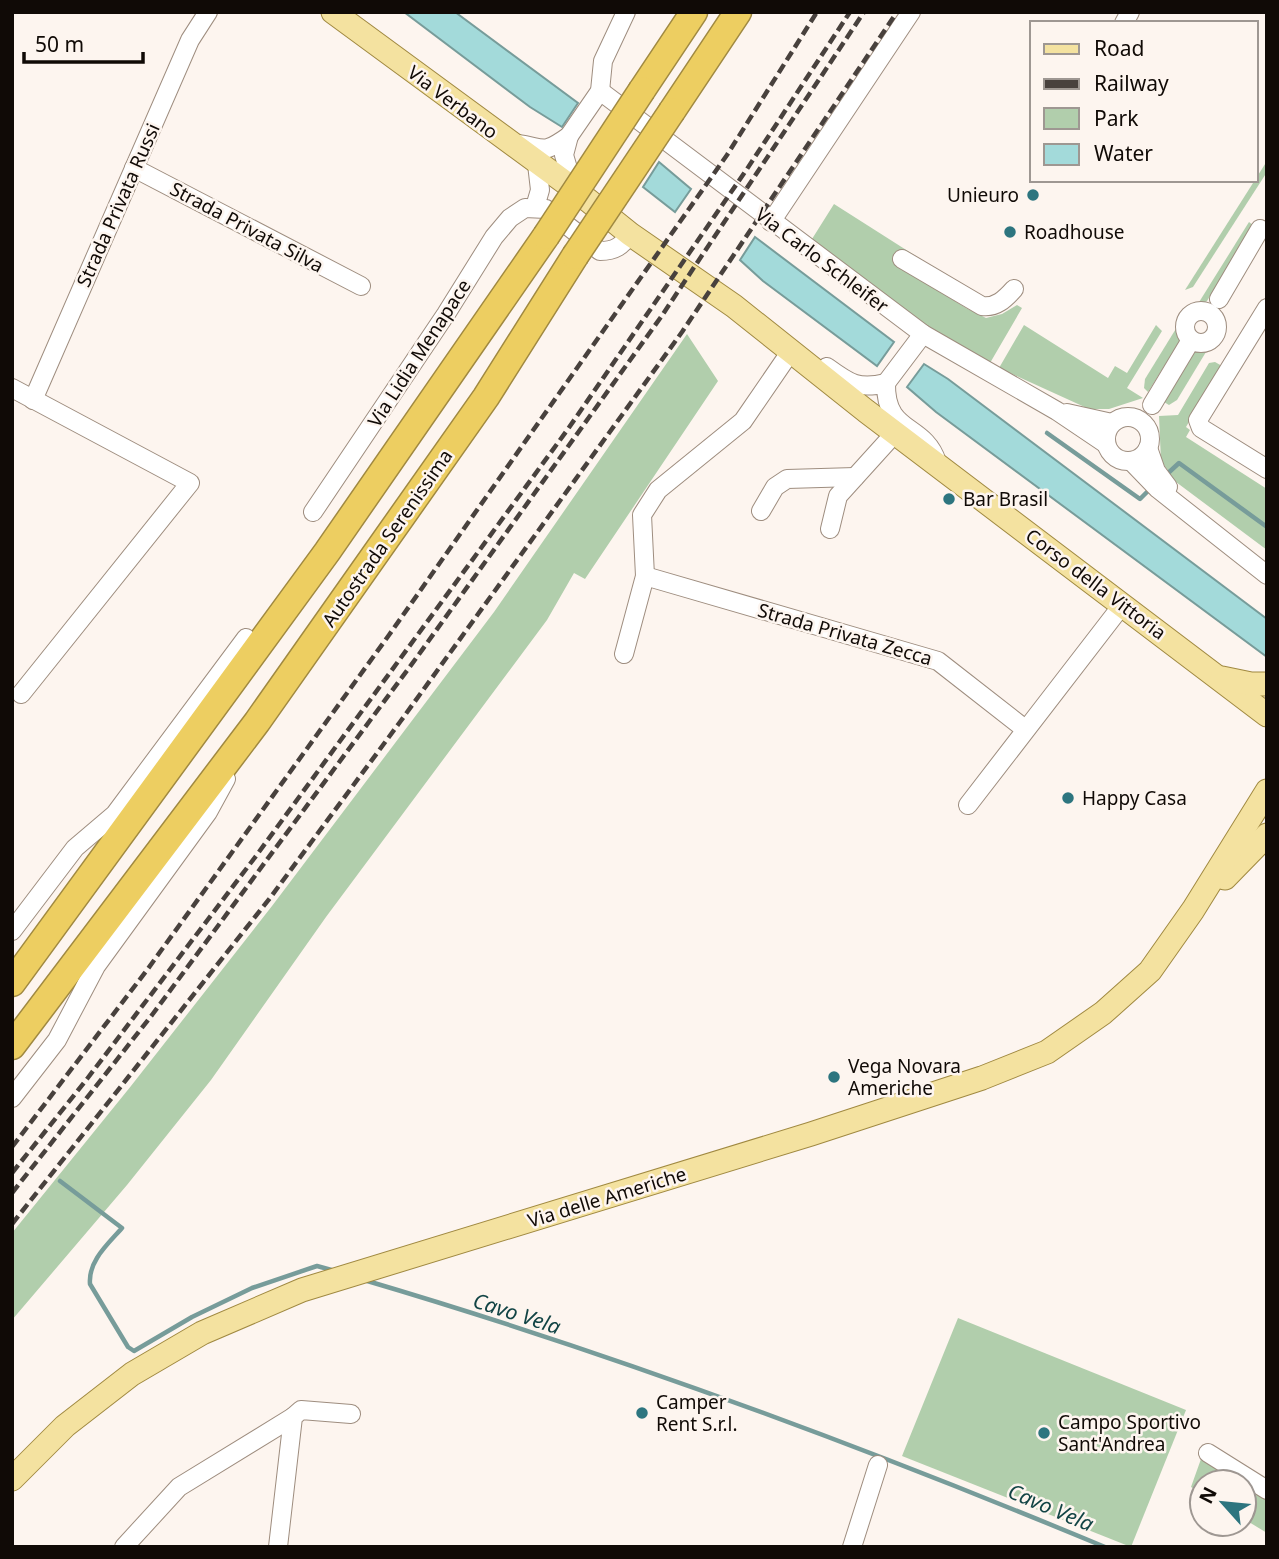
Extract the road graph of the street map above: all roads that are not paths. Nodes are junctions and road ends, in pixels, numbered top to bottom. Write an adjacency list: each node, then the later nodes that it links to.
1 (208, 12): 11 (street, Strada Privata Russi)
2 (333, 12): 9 (main road, Via Verbano)
3 (626, 12): 7 (street)
4 (694, 12): 46 (highway, bridge)
5 (738, 12): 57 (highway, Autostrada Serenissima, bridge)
6 (911, 12): 14 (street)
7 (600, 91): 8 (street); 14 (street, Via Carlo Schleifer)
8 (569, 136): 9 (street); 12 (street)
9 (511, 145): 10 (main road, Via Verbano)
10 (537, 164): 12 (main road, Via Verbano); 13 (street)
11 (134, 168): 18 (street, Strada Privata Silva); 30 (street, Strada Privata Russi)
12 (574, 189): 16 (main road, Corso della Vittoria)
13 (536, 207): 16 (street); 44 (street, Via Lidia Menapace)
14 (771, 222): 24 (street, Via Carlo Schleifer)
15 (1260, 229): 20 (street)
16 (630, 234): 27 (main road, Corso della Vittoria)
17 (902, 259): 19 (street)
18 (360, 286)
19 (1014, 289)
20 (1219, 299): 22 (street); 23 (street)
21 (1267, 308): 26 (street)
22 (1199, 310): 23 (street); 25 (street)
23 (1216, 328): 25 (street); 26 (street)
24 (918, 340): 28 (street); 32 (street, Via Carlo Schleifer)
25 (1191, 340): 31 (street)
26 (1240, 352): 40 (street)
27 (795, 355): 28 (street, Corso della Vittoria); 35 (main road, Corso della Vittoria); 49 (street)
28 (886, 383): 39 (street, Corso della Vittoria)
29 (12, 388): 30 (street)
30 (33, 400): 55 (street)
31 (1152, 405): 33 (street); 36 (street)
32 (1057, 411): 34 (street); 37 (street)
33 (1132, 417): 34 (street); 36 (street)
34 (1112, 423): 37 (street)
35 (895, 433): 39 (main road, Corso della Vittoria); 41 (street)
36 (1149, 442): 38 (street); 42 (street)
37 (1106, 444): 38 (street)
38 (1131, 461): 42 (street)
39 (938, 465): 50 (main road, Corso della Vittoria)
40 (1267, 469)
41 (855, 477): 43 (street); 45 (street)
42 (1157, 482): 47 (street); 48 (street)
43 (761, 511)
44 (313, 512)
45 (830, 529)
46 (327, 552): 51 (highway); 66 (highway)
47 (1267, 565)
48 (1267, 575)
49 (645, 576): 52 (street); 58 (street, Strada Privata Zecca)
50 (1123, 604): 53 (main road, Corso della Vittoria); 58 (street)
51 (246, 638): 60 (street)
52 (624, 654)
53 (1220, 678): 54 (main road, Corso della Vittoria); 56 (main road, Corso della Vittoria)
54 (1267, 684)
55 (21, 694)
56 (1267, 715)
57 (257, 722): 67 (highway, Autostrada Serenissima); 68 (street)
58 (1025, 729): 61 (street)
59 (1267, 790): 63 (main road, Via delle Americhe)
60 (123, 804): 64 (street); 65 (street)
61 (968, 805)
62 (1267, 835): 63 (main road, Via delle Americhe)
63 (1193, 910): 73 (main road, Via delle Americhe)
64 (12, 915)
65 (12, 931)
66 (12, 983)
67 (12, 1046)
68 (12, 1098)
69 (351, 1414): 70 (street)
70 (293, 1417): 75 (street); 76 (street)
71 (1208, 1453): 74 (street)
72 (878, 1465): 77 (street)
73 (12, 1479)
74 (1267, 1490)
75 (124, 1547)
76 (278, 1547)
77 (852, 1547)

